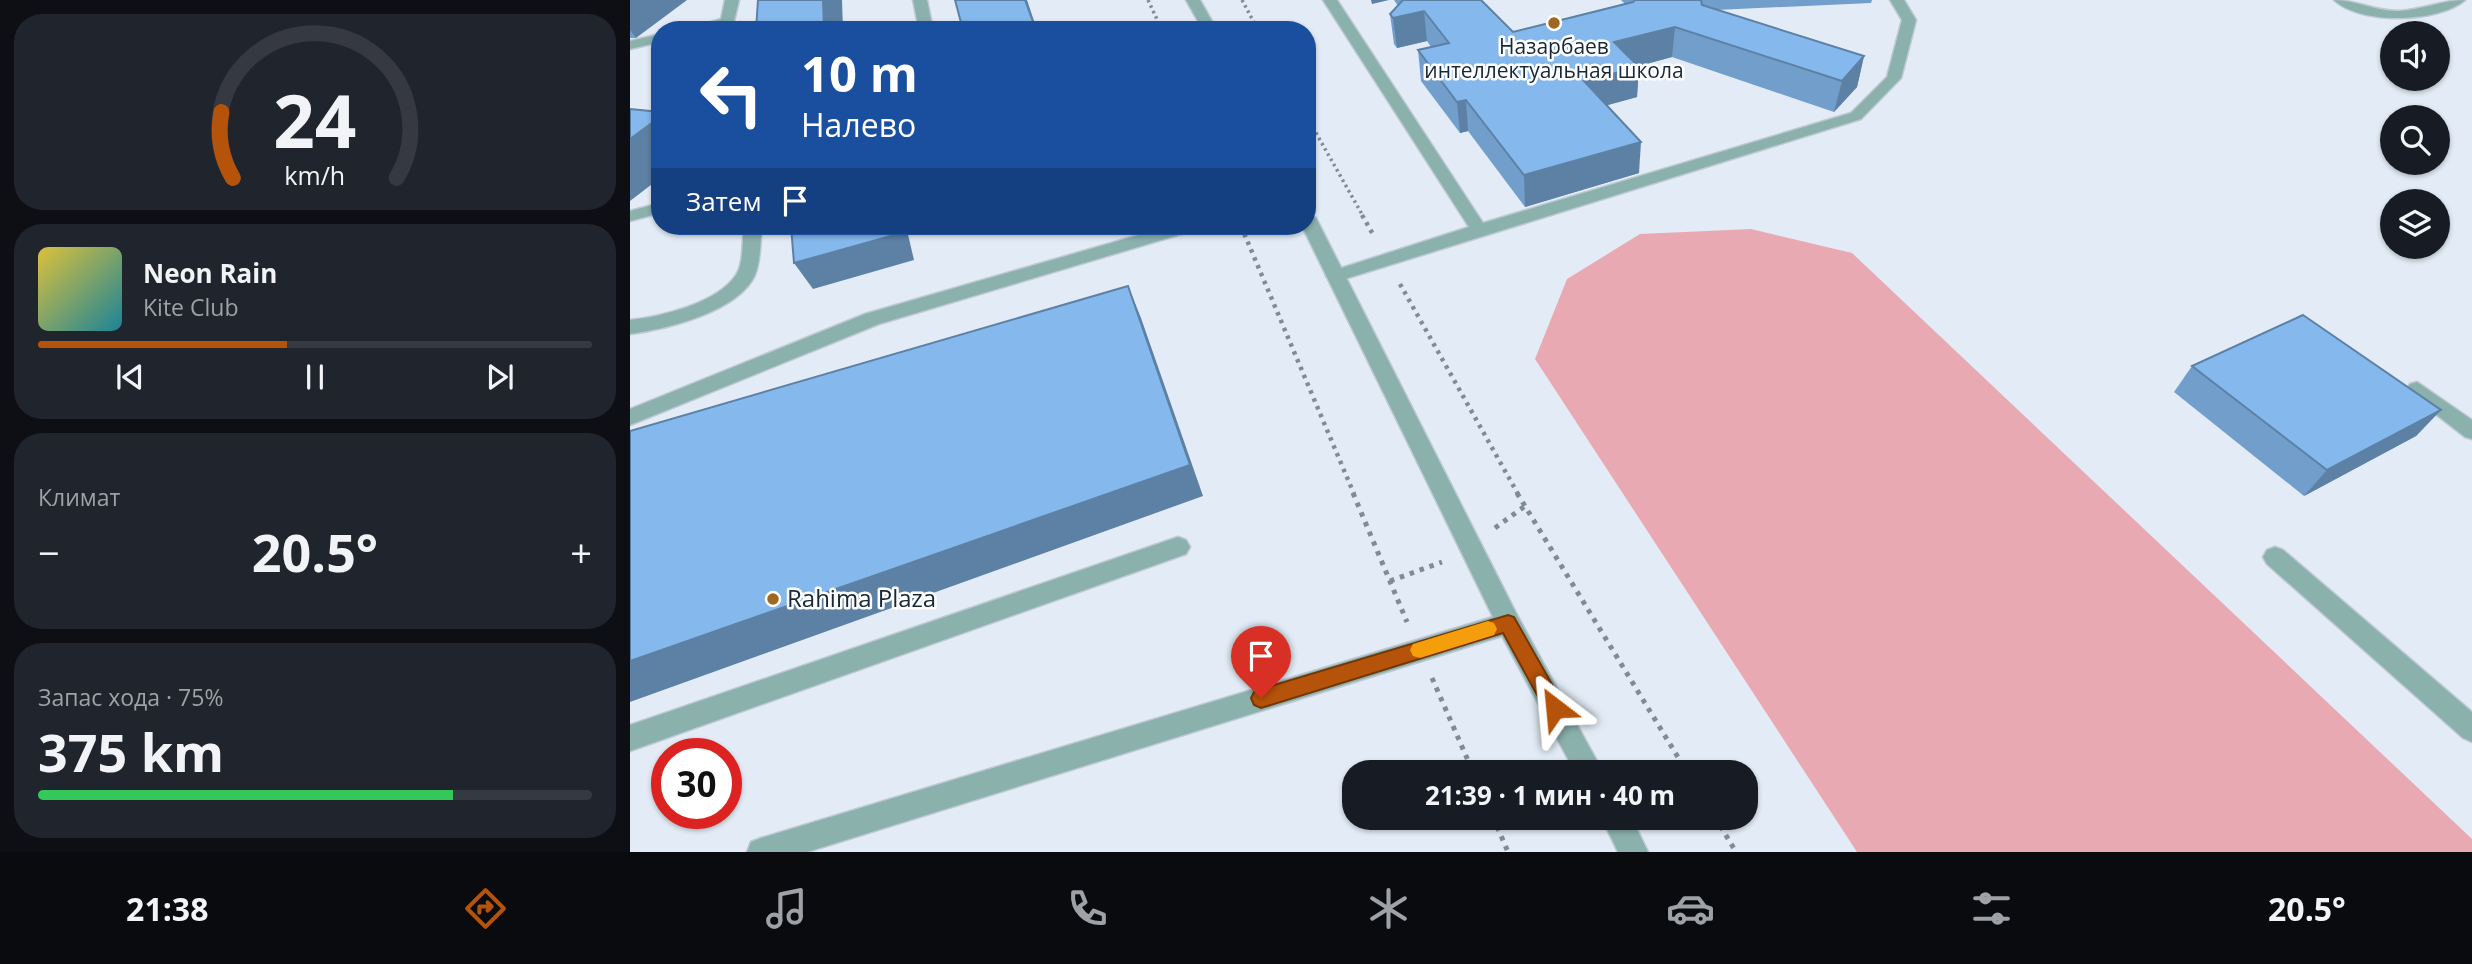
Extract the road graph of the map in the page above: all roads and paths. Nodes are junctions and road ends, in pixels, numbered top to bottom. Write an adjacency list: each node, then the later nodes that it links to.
1 (732, 0): 10 (street)
2 (920, 0): 11 (street)
3 (1148, 0): 12 (path)
4 (1193, 0): 13 (street)
5 (1242, 0): 14 (path)
6 (1330, 0): 20 (street)
7 (1896, 0): 20 (street)
8 (2340, 0): 9 (street)
9 (2458, 0)
10 (727, 21)
11 (924, 21)
12 (1158, 21)
13 (1205, 21)
14 (1253, 21)
15 (651, 40): 16 (street)
16 (630, 45)
17 (1316, 133): 25 (path)
18 (651, 210): 19 (street)
19 (630, 216)
20 (1479, 230): 25 (street)
21 (752, 235): 27 (street)
22 (1158, 235): 29 (street)
23 (1245, 235): 34 (path)
24 (1315, 235): 26 (street)
25 (1387, 259): 26 (street); 39 (path)
26 (1335, 275): 33 (street)
27 (630, 327)
28 (2417, 389): 30 (street)
29 (630, 417)
30 (2472, 431)
31 (1178, 547): 36 (street)
32 (2275, 557): 35 (street)
33 (1508, 623): 34 (street); 38 (street)
34 (1419, 650): 37 (path); 43 (street)
35 (2472, 729)
36 (630, 738)
37 (1468, 760)
38 (1583, 760)
39 (1680, 760)
40 (1499, 830): 44 (path)
41 (1622, 830): 45 (street)
42 (1723, 830): 46 (path)
43 (761, 852)
44 (1508, 852)
45 (1634, 852)
46 (1736, 852)

